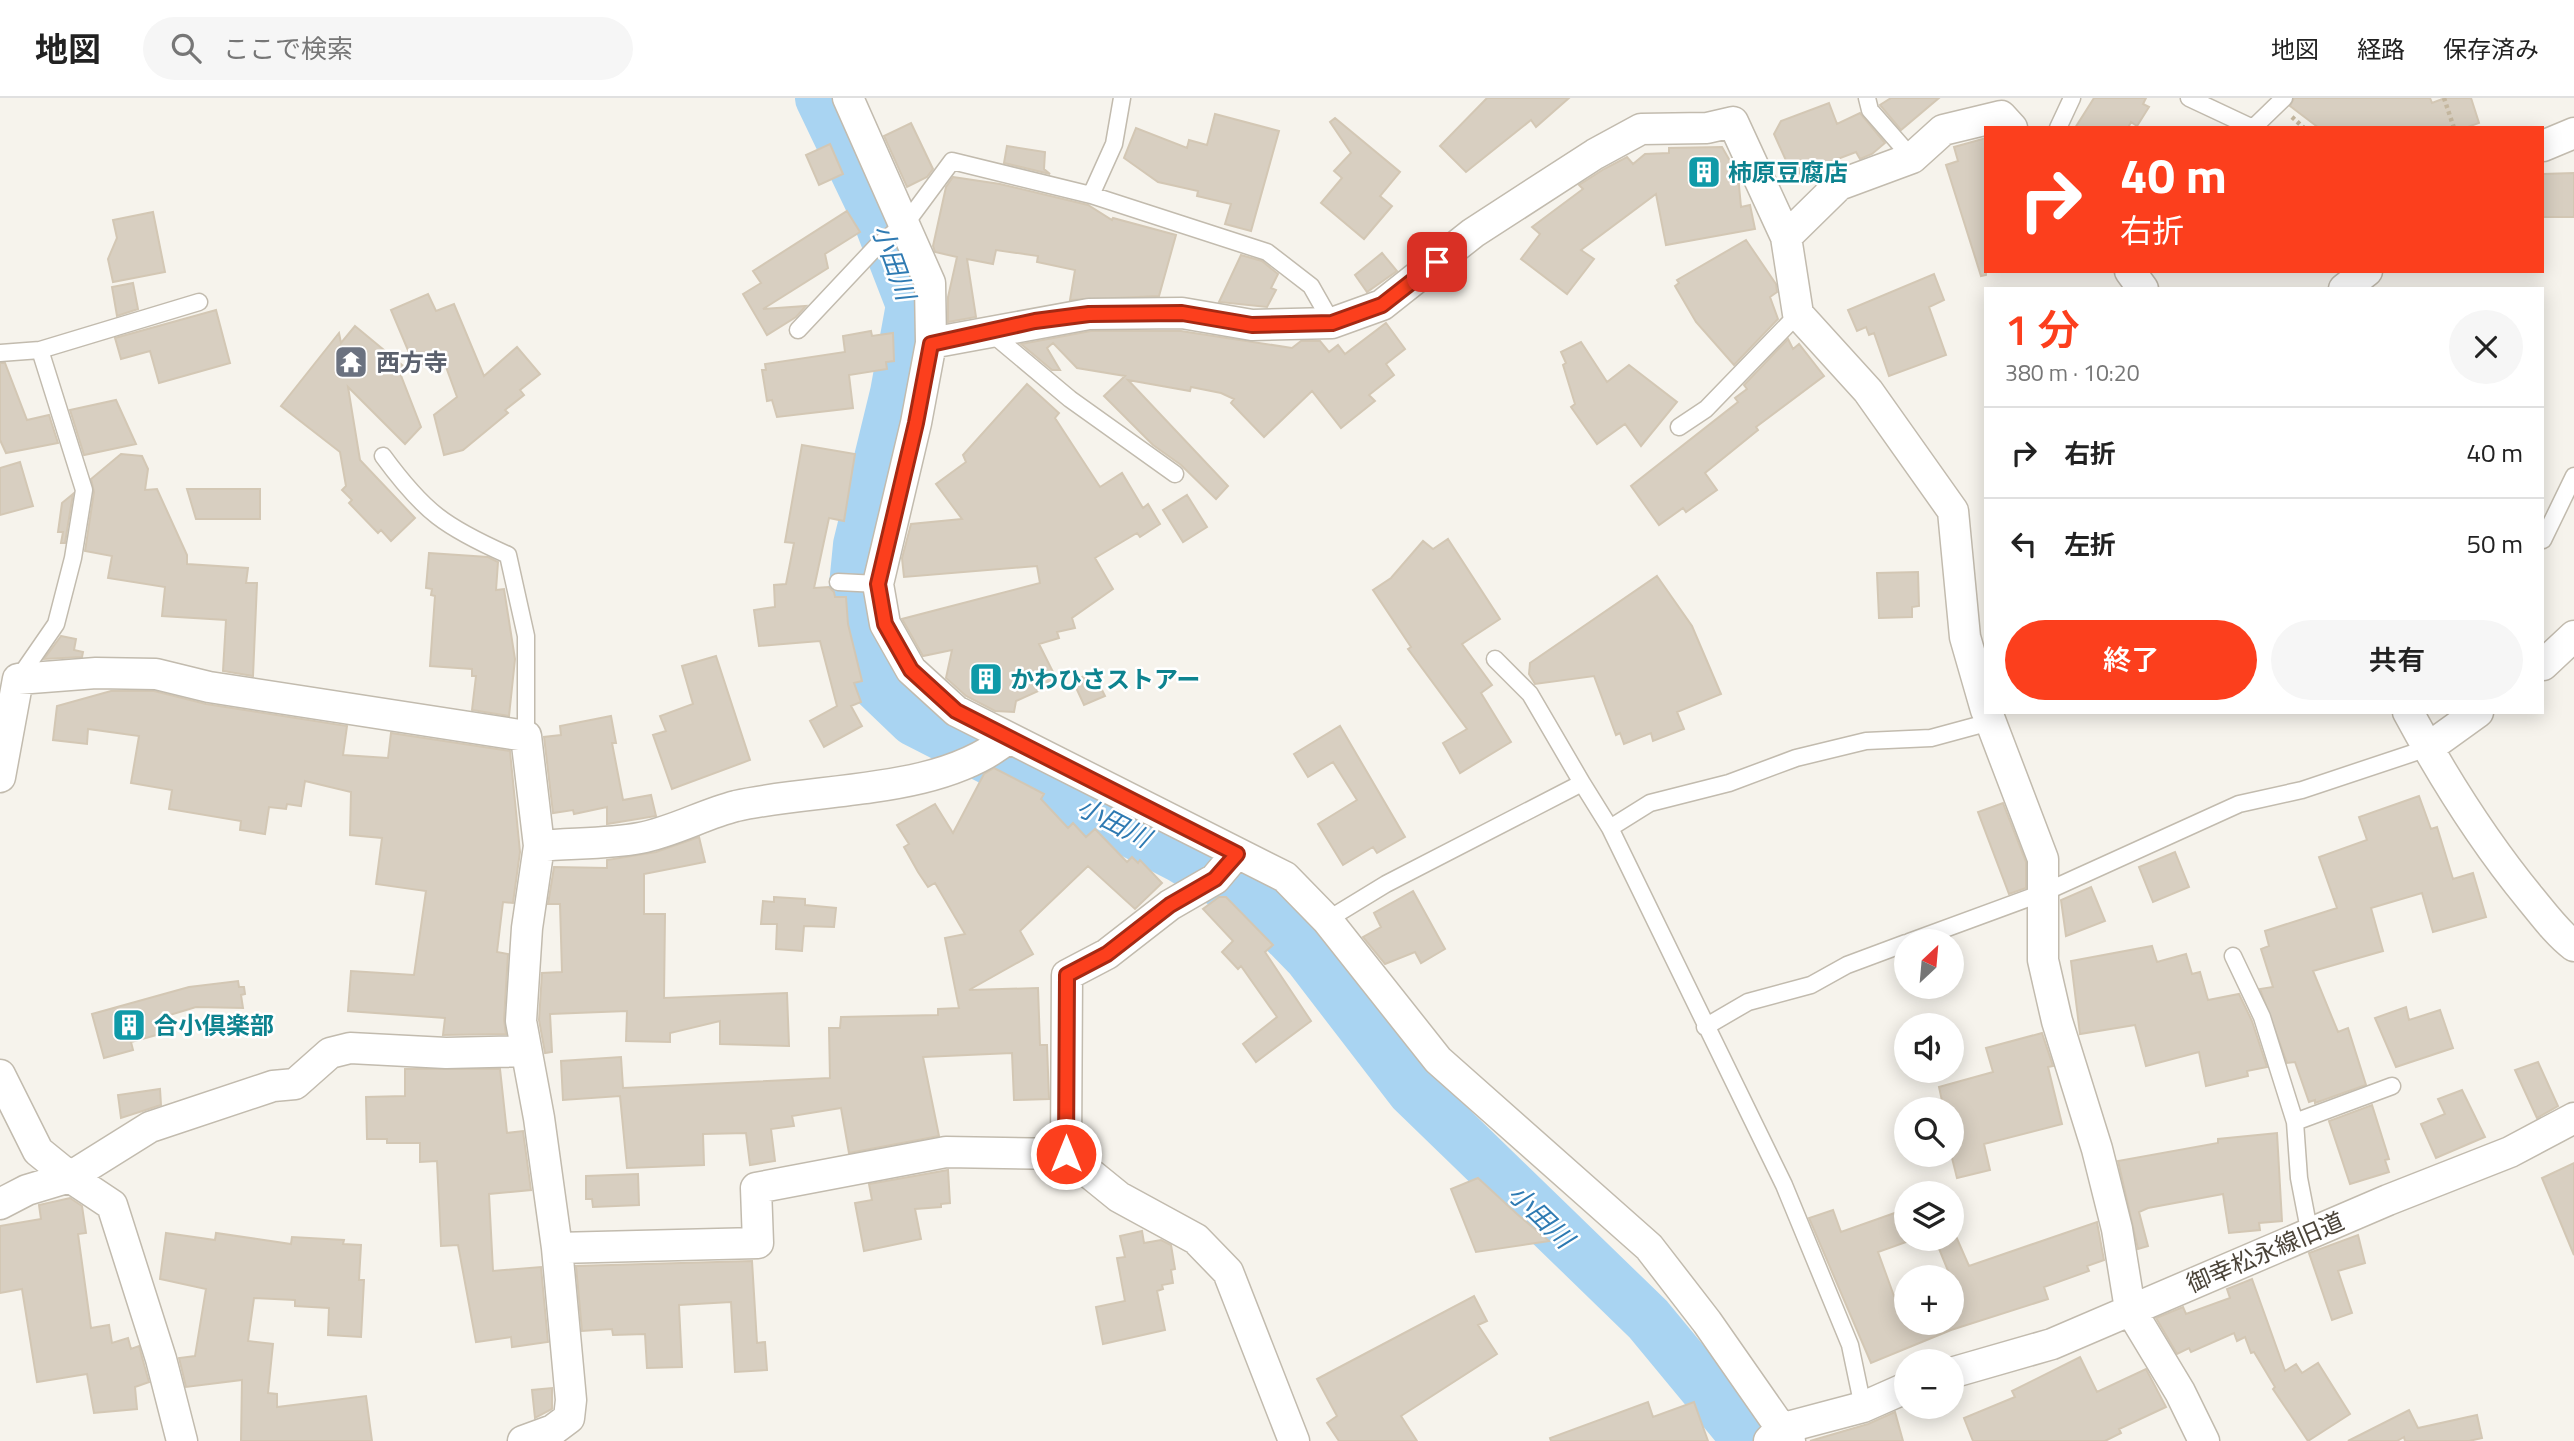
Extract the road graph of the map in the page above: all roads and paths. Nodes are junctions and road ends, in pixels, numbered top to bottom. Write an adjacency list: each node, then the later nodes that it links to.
1 (848, 98): 18 (street)
2 (1122, 98): 17 (lane)
3 (1867, 98): 16 (lane)
4 (2072, 98): 10 (lane)
5 (2189, 98): 11 (lane)
6 (2284, 98): 12 (lane)
7 (2444, 98): 13 (path)
8 (1730, 110): 19 (street); 24 (street)
9 (2006, 114): 16 (street)
10 (2059, 126)
11 (2249, 126)
12 (2255, 126)
13 (2454, 126)
14 (2574, 133): 15 (street)
15 (2544, 146)
16 (1912, 158): 19 (street)
17 (1091, 195): 18 (lane); 24 (lane)
18 (903, 225): 25 (lane); 27 (street)
19 (1786, 237): 23 (street)
20 (2364, 273): 21 (street)
21 (2347, 287)
22 (200, 302): 28 (lane)
23 (1798, 314): 30 (lane); 37 (street)
24 (1332, 323): 26 (street)
25 (798, 330)
26 (990, 332): 27 (street); 32 (lane)
27 (931, 344): 36 (street)
28 (40, 350): 29 (lane); 41 (lane)
29 (0, 354)
30 (1679, 427)
31 (383, 456): 46 (lane)
32 (1175, 474)
33 (2574, 475): 34 (lane)
34 (2544, 538)
35 (838, 582): 36 (lane)
36 (875, 584): 47 (street)
37 (1975, 634): 42 (street)
38 (2574, 636): 40 (street)
39 (1495, 659): 50 (lane)
40 (2544, 664)
41 (9, 677): 46 (street); 49 (street)
42 (1984, 690)
43 (2409, 714): 48 (street)
44 (2475, 714): 48 (street)
45 (1988, 715): 51 (lane); 54 (street)
46 (526, 736): 52 (street)
47 (1003, 742): 52 (street); 53 (street)
48 (2428, 748): 54 (lane); 57 (street)
49 (0, 777)
50 (1582, 783): 51 (lane); 55 (lane)
51 (1610, 828): 60 (lane)
52 (539, 846): 61 (street)
53 (1228, 864): 55 (street); 66 (street)
54 (2045, 892): 56 (lane); 71 (street)
55 (1327, 920): 75 (street)
56 (1943, 929)
57 (2574, 946)
58 (1894, 947): 60 (lane)
59 (2233, 956): 65 (lane)
60 (1705, 1027): 74 (lane)
61 (526, 1051): 67 (street); 70 (street)
62 (0, 1075): 67 (street)
63 (2392, 1086): 65 (lane)
64 (2574, 1118): 69 (street, 御幸松永線旧道)
65 (2295, 1122): 69 (lane)
66 (1066, 1154): 70 (street); 78 (street)
67 (70, 1177): 68 (street); 76 (street)
68 (0, 1205)
69 (2310, 1235): 71 (street, 御幸松永線旧道)
70 (557, 1248): 77 (street)
71 (2130, 1309): 72 (street, 御幸松永線旧道); 79 (street)
72 (1964, 1369)
73 (1894, 1393): 74 (street)
74 (1863, 1407): 75 (street)
75 (1778, 1436)
76 (182, 1441)
77 (523, 1441)
78 (1294, 1441)
79 (2204, 1441)

